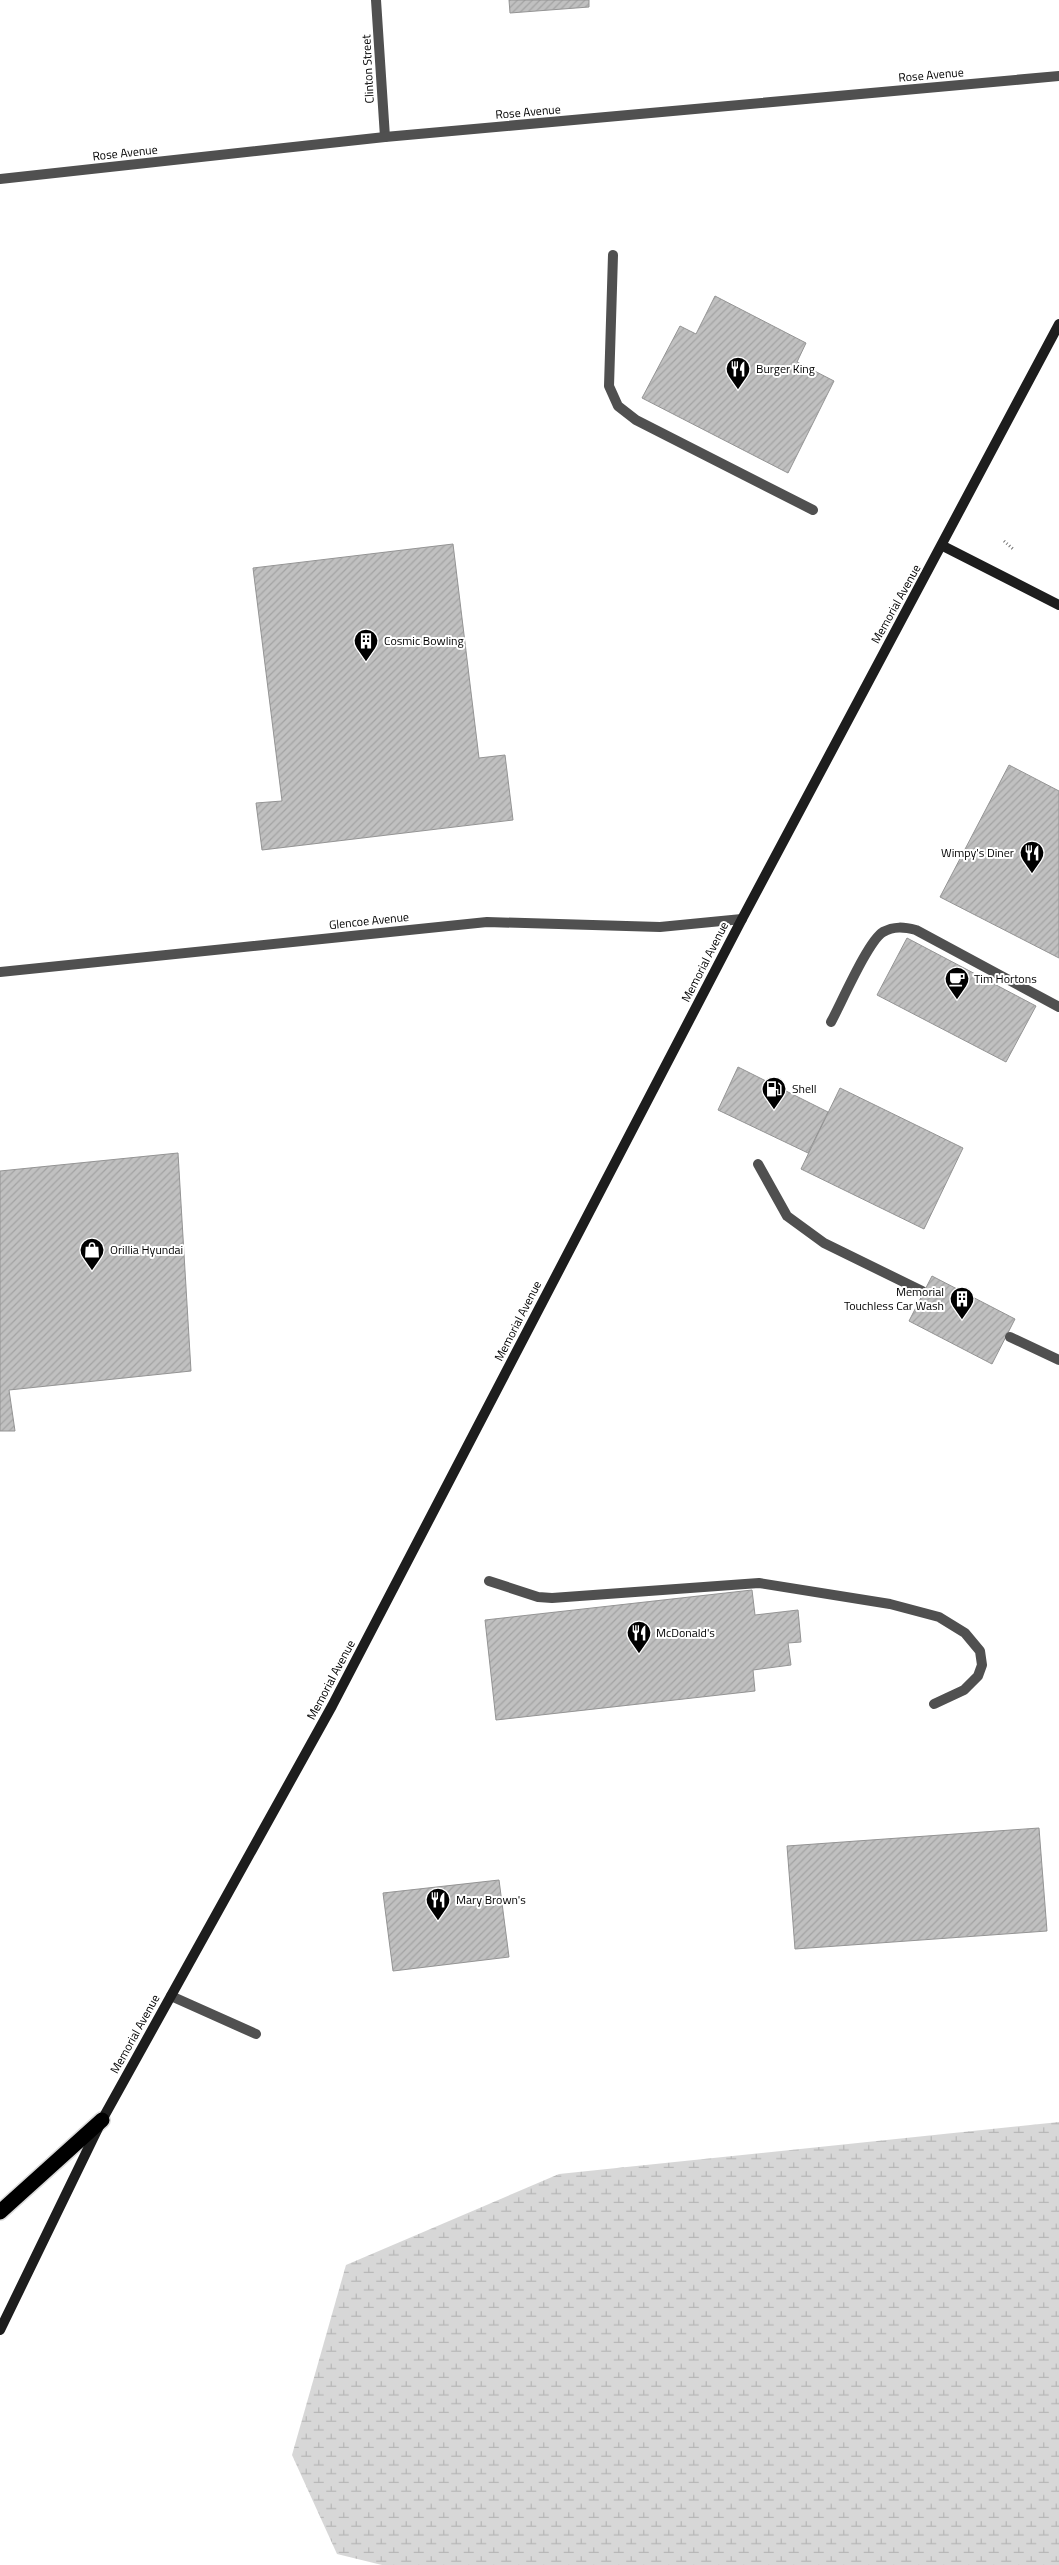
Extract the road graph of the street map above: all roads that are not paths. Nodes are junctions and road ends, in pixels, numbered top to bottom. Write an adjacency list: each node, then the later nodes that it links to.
1 (376, 0): 3 (street, Clinton Street)
2 (1059, 76): 3 (street, Rose Avenue)
3 (385, 137): 4 (street, Rose Avenue)
4 (0, 179)
5 (613, 255): 7 (street)
6 (1059, 324): 8 (main road, Memorial Avenue)
7 (814, 510)
8 (943, 546): 9 (main road); 10 (main road, Memorial Avenue)
9 (1059, 606)
10 (742, 919): 11 (street, Glencoe Avenue); 20 (main road, Memorial Avenue)
11 (0, 972)
12 (1059, 1007): 13 (street)
13 (832, 1022)
14 (758, 1164): 15 (street)
15 (922, 1291)
16 (1010, 1337): 17 (street)
17 (1059, 1360)
18 (489, 1581): 19 (street)
19 (934, 1704)
20 (171, 1996): 21 (street); 22 (main road, Memorial Avenue)
21 (256, 2034)
22 (102, 2120): 23 (highway); 24 (main road, Memorial Avenue)
23 (0, 2212)
24 (0, 2330)

